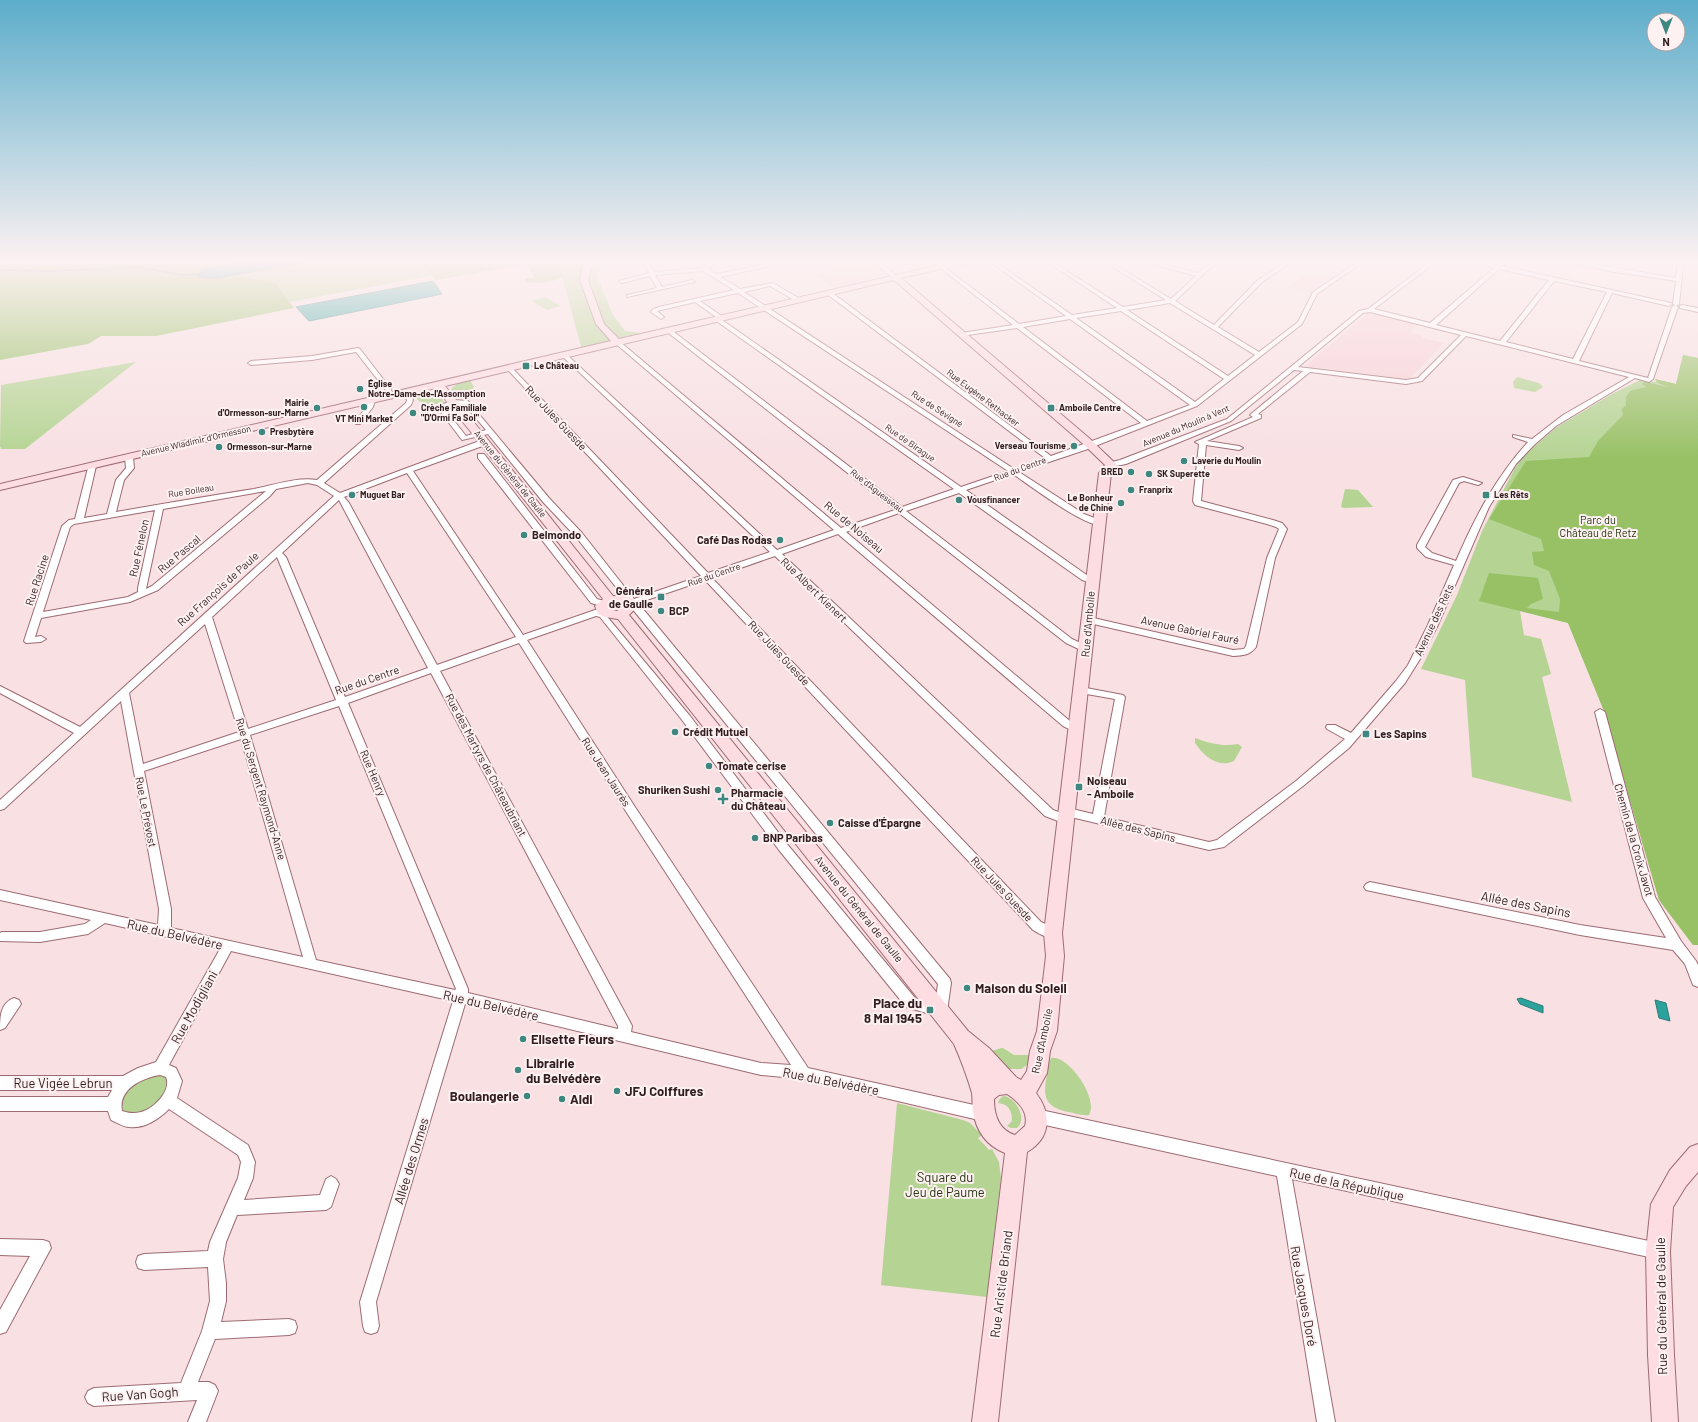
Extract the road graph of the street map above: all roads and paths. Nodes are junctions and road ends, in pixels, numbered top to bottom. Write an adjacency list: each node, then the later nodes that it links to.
1 (601, 325): 20 (street)
2 (690, 325): 19 (street, Avenue Wladimir d'Ormesson)
3 (728, 325): 68 (street, Rue de Birague)
4 (791, 325): 63 (street, Rue de Sévigné)
5 (872, 325): 56 (street, Rue Eugène Rethacker)
6 (952, 325): 21 (street)
7 (1021, 325): 17 (street)
8 (1083, 325): 41 (street)
9 (1147, 325): 35 (street)
10 (1212, 325): 18 (street)
11 (1297, 325): 28 (street, Rue du Centre)
12 (1345, 325): 32 (street, Avenue du Moulin à Vent)
13 (1433, 325): 22 (street)
14 (1516, 325): 25 (street)
15 (1593, 325): 29 (street)
16 (1669, 325): 34 (street)
17 (1017, 326): 21 (street); 45 (street)
18 (1215, 327): 28 (street)
19 (668, 330): 23 (street, Avenue Wladimir d'Ormesson); 74 (street, Rue d'Aguesseau)
20 (606, 333): 23 (street); 24 (street); 26 (street)
21 (962, 334): 52 (street)
22 (1465, 334): 25 (street); 33 (street)
23 (632, 339): 24 (street, Avenue Wladimir d'Ormesson)
24 (618, 342): 26 (street, Avenue Wladimir d'Ormesson); 78 (street, Rue de Noiseau)
25 (1502, 343): 29 (street)
26 (603, 346): 27 (street, Avenue Wladimir d'Ormesson)
27 (564, 355): 31 (street, Avenue Wladimir d'Ormesson); 80 (street, Rue Albert Kienert)
28 (1260, 355): 35 (street, Rue du Centre)
29 (1575, 362): 34 (street)
30 (251, 363): 38 (street)
31 (509, 368): 36 (street, Avenue Wladimir d'Ormesson); 82 (street, Rue Jules Guesde)
32 (1293, 368): 33 (street); 42 (street, Avenue du Moulin à Vent)
33 (1308, 370): 43 (street)
34 (1633, 377): 50 (street, Avenue des Rets)
35 (1230, 379): 41 (street, Rue du Centre)
36 (439, 385): 37 (street, Avenue Wladimir d'Ormesson); 40 (street, Avenue du Général de Gaulle)
37 (406, 392): 38 (street, Avenue Wladimir d'Ormesson); 64 (street)
38 (391, 396): 39 (street, Avenue Wladimir d'Ormesson)
39 (372, 400): 44 (street); 55 (street, Avenue Wladimir d'Ormesson)
40 (453, 402): 46 (street); 49 (street, Avenue du Général de Gaulle)
41 (1195, 405): 45 (street, Rue du Centre)
42 (1240, 412): 43 (street); 47 (street, Avenue du Moulin à Vent)
43 (1260, 416): 51 (street)
44 (358, 423)
45 (1146, 424): 52 (street, Rue du Centre)
46 (491, 432): 49 (street, Rue François de Paule); 57 (street)
47 (1188, 436): 51 (street); 59 (street, Avenue du Moulin à Vent)
48 (1515, 436): 50 (street)
49 (482, 438): 58 (street, Avenue du Général de Gaulle); 62 (street, Rue François de Paule)
50 (1532, 441): 81 (street, Avenue des Rets)
51 (1201, 442): 53 (street); 89 (street, Avenue Gabriel Fauré)
52 (1090, 445): 56 (street, Rue du Centre); 59 (street)
53 (1239, 448)
54 (481, 456): 61 (street)
55 (130, 457): 60 (street, Avenue Wladimir d'Ormesson); 75 (street)
56 (1050, 459): 63 (street, Rue du Centre)
57 (515, 461): 58 (street); 70 (street)
58 (503, 464): 61 (street); 71 (street, Avenue du Général de Gaulle)
59 (1110, 465): 77 (street, Rue d'Amboile)
60 (92, 466): 66 (street, Avenue Wladimir d'Ormesson); 76 (street)
61 (490, 468): 73 (street)
62 (408, 470): 69 (street, Rue François de Paule); 91 (street, Rue Jean Jaurès)
63 (1014, 471): 68 (street, Rue du Centre); 77 (street, Rue de Sévigné)
64 (319, 483): 67 (street); 69 (street)
65 (1478, 483): 81 (street)
66 (0, 487)
67 (273, 487): 72 (street, Rue Boileau); 84 (street, Rue Pascal)
68 (959, 490): 74 (street, Rue du Centre); 83 (street, Rue de Birague)
69 (339, 496): 79 (street, Rue François de Paule); 93 (street, Rue des Martyrs de Châteaubriant)
70 (546, 500): 71 (street); 86 (street)
71 (534, 503): 73 (street); 85 (street, Avenue du Général de Gaulle)
72 (160, 506): 75 (street, Rue Boileau); 84 (street, Rue Fénelon)
73 (520, 507): 85 (street)
74 (902, 510): 78 (street, Rue du Centre); 92 (street, Rue d'Aguesseau)
75 (112, 515): 76 (street)
76 (78, 520): 87 (street, Rue Racine)
77 (1100, 523): 83 (street, Rue d'Amboile)
78 (841, 532): 80 (street, Rue du Centre); 100 (street, Rue de Noiseau)
79 (276, 553): 88 (street, Rue François de Paule); 97 (street, Rue Henry)
80 (777, 554): 82 (street, Rue du Centre); 106 (street, Rue Albert Kienert)
81 (1459, 564): 103 (street, Avenue des Rets)
82 (708, 578): 86 (street, Rue du Centre); 113 (street, Rue Jules Guesde)
83 (1092, 580): 89 (street, Rue d'Amboile)
84 (143, 594): 87 (street, Rue Pascal)
85 (603, 607): 86 (street); 91 (street, Rue du Centre); 121 (street)
86 (628, 607): 121 (street, Avenue du Général de Gaulle)
87 (37, 616): 90 (street, Rue Racine)
88 (207, 616): 96 (street, Rue François de Paule); 102 (street, Rue du Sergent Raymond-Anne)
89 (1089, 620): 92 (street, Rue d'Amboile)
90 (41, 639)
91 (521, 639): 93 (street, Rue du Centre); 126 (street, Rue Jean Jaurès)
92 (1086, 649): 95 (street, Rue d'Amboile)
93 (434, 670): 97 (street, Rue du Centre); 123 (street, Rue des Martyrs de Châteaubriant)
94 (0, 689): 101 (street)
95 (1081, 690): 100 (street, Rue d'Amboile); 107 (street)
96 (124, 692): 101 (street, Rue François de Paule); 104 (street, Rue Le Prévost)
97 (343, 701): 102 (street, Rue du Centre); 119 (street, Rue Henry)
98 (1600, 712): 115 (street, Chemin de la Croix Javot)
99 (1331, 727): 103 (street)
100 (1077, 729): 106 (street, Rue d'Amboile)
101 (81, 732): 105 (street, Rue François de Paule)
102 (244, 734): 104 (street, Rue du Centre); 117 (street, Rue du Sergent Raymond-Anne)
103 (1352, 738): 108 (street, Avenue des Rets)
104 (138, 769): 112 (street, Rue Le Prévost)
105 (0, 806)
106 (1067, 815): 107 (street, Allée des Sapins); 113 (street, Rue d'Amboile)
107 (1098, 819): 108 (street, Allée des Sapins)
108 (1209, 846)
109 (1370, 887): 115 (street, Allée des Sapins)
110 (0, 895): 111 (street, Rue du Belvédère)
111 (103, 918): 112 (street, Rue du Belvédère); 114 (street)
112 (166, 932): 116 (street, Rue du Belvédère)
113 (1053, 933): 129 (street, Rue d'Amboile)
114 (2, 937)
115 (1677, 945): 118 (street, Chemin de la Croix Javot)
116 (228, 946): 117 (street, Rue du Belvédère); 125 (street, Rue Modigliani)
117 (311, 963): 119 (street, Rue du Belvédère)
118 (1698, 981)
119 (460, 997): 123 (street, Rue du Belvédère); 145 (street, Allée des Ormes)
120 (14, 1004): 122 (street)
121 (940, 1011): 124 (street, Avenue du Général de Gaulle)
122 (0, 1024)
123 (624, 1036): 126 (street, Rue du Belvédère)
124 (961, 1037): 129 (street, Avenue du Général de Gaulle); 133 (street, Avenue du Général de Gaulle)
125 (160, 1068): 128 (street); 130 (street)
126 (804, 1073): 133 (street, Rue du Belvédère)
127 (0, 1083): 128 (street, Rue Vigée Lebrun)
128 (126, 1083): 132 (street)
129 (1017, 1089): 133 (street); 134 (street)
130 (168, 1100): 132 (street); 139 (street, Rue Van Gogh)
131 (0, 1104): 132 (street, Rue Vigée Lebrun)
132 (113, 1104)
133 (983, 1104): 135 (street)
134 (1036, 1116): 135 (street); 137 (street, Rue de la République)
135 (1017, 1146): 151 (street, Rue Aristide Briand)
136 (1698, 1155): 141 (street, Rue du Général de Gaulle)
137 (1284, 1170): 141 (street, Rue de la République); 152 (street, Rue Jacques Doré)
138 (331, 1184): 139 (street)
139 (233, 1208): 142 (street, Rue Van Gogh)
140 (0, 1247): 144 (street)
141 (1658, 1251): 153 (street, Rue du Général de Gaulle)
142 (215, 1259): 143 (street); 147 (street, Rue Van Gogh)
143 (144, 1262)
144 (0, 1326)
145 (371, 1326)
146 (289, 1327): 147 (street)
147 (210, 1331): 148 (street, Rue Van Gogh)
148 (186, 1391): 149 (street, Rue Van Gogh); 150 (street, Rue Van Gogh)
149 (94, 1397)
150 (197, 1422)
151 (985, 1422)
152 (1326, 1422)
153 (1665, 1422)

